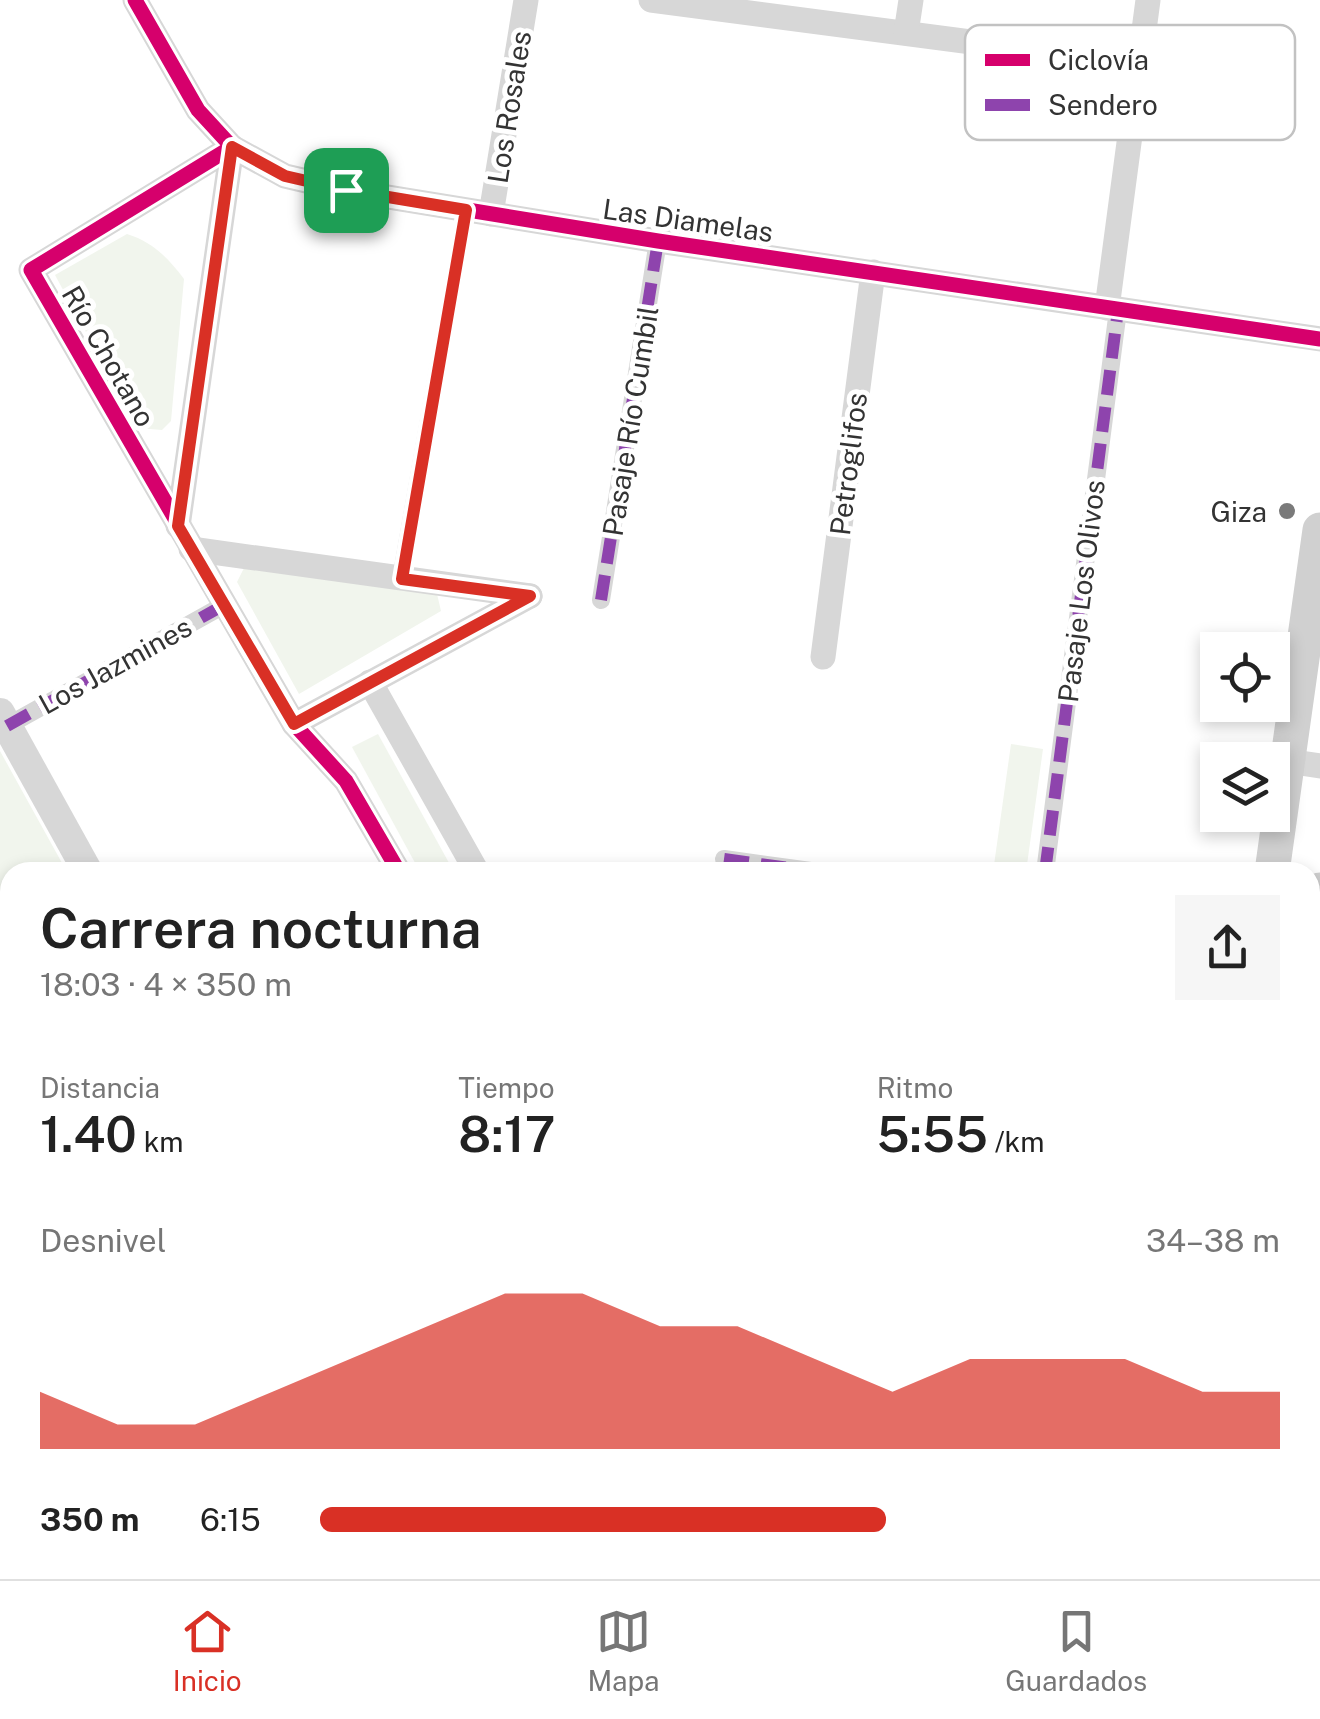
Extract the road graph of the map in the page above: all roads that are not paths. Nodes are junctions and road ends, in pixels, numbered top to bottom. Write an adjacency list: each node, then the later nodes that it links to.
1 (135, 0): 10 (street, Las Diamelas)
2 (526, 0): 11 (street, Los Rosales)
3 (651, 0): 7 (street)
4 (911, 0): 7 (street)
5 (1148, 0): 6 (street)
6 (1144, 25)
7 (906, 33): 8 (street)
8 (965, 41)
9 (1130, 140): 14 (street)
10 (232, 147): 11 (street, Las Diamelas); 16 (street); 16 (street, Río Chotano)
11 (478, 212): 12 (street, Las Diamelas); 19 (street)
12 (658, 242): 13 (street, Las Diamelas); 20 (street, Pasaje Río Cumbil)
13 (873, 272): 14 (street, Las Diamelas); 22 (street, Petroglifos)
14 (1112, 309): 15 (street, Las Diamelas); 32 (street, Pasaje Los Olivos)
15 (1320, 339)
16 (178, 526): 18 (street, Río Chotano)
17 (1320, 530): 26 (main road)
18 (191, 549): 19 (street); 21 (street, Río Chotano)
19 (402, 579): 23 (street)
20 (601, 600)
21 (224, 605): 24 (street, Los Jazmines); 25 (street, Río Chotano)
22 (823, 657)
23 (370, 682): 25 (street); 30 (street)
24 (3, 720): 28 (street)
25 (294, 724): 29 (street, Río Chotano)
26 (1304, 764): 33 (main road)
27 (724, 859): 31 (street)
28 (82, 862)
29 (393, 862)
30 (471, 862)
31 (746, 862)
32 (1045, 862)
33 (1275, 862)

